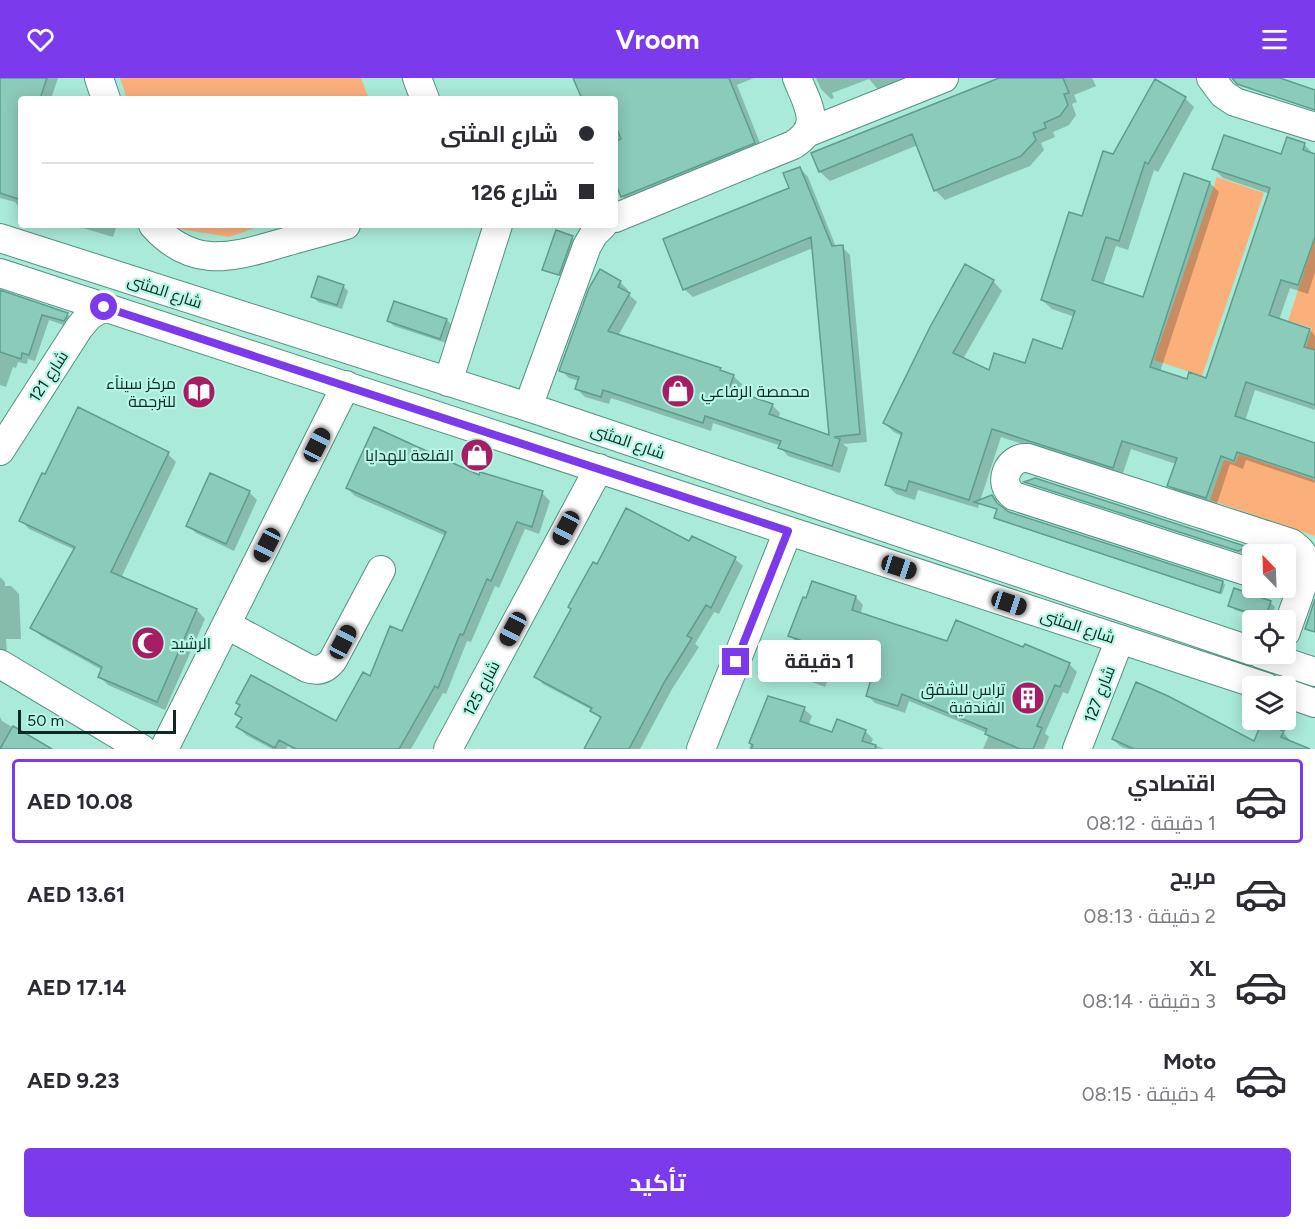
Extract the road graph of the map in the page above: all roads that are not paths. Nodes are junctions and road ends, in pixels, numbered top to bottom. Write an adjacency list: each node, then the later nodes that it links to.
1 (99, 78): 6 (street)
2 (417, 78): 7 (street)
3 (797, 78): 9 (street)
4 (944, 78): 9 (street)
5 (1211, 78): 8 (street)
6 (105, 96)
7 (424, 96)
8 (1315, 127)
9 (808, 132): 10 (street)
10 (618, 218)
11 (156, 228): 12 (street)
12 (336, 228)
13 (497, 228): 18 (street)
14 (600, 228): 20 (street)
15 (0, 238): 18 (street, شارع المثنى)
16 (0, 273): 17 (street, شارع المثنى)
17 (104, 307): 19 (street, شارع المثنى); 21 (street, شارع 121)
18 (448, 382): 20 (street, شارع المثنى)
19 (346, 386): 22 (street, شارع المثنى); 29 (street)
20 (528, 407): 31 (street, شارع المثنى)
21 (0, 451)
22 (599, 468): 23 (street, شارع المثنى); 40 (street, شارع 125)
23 (788, 531): 30 (street, شارع المثنى); 41 (street)
24 (1264, 544): 27 (street)
25 (1296, 546): 28 (street)
26 (381, 570): 29 (street)
27 (1242, 570)
28 (1293, 610)
29 (228, 625): 39 (street)
30 (1120, 639): 35 (street, شارع المثنى); 42 (street, شارع 127)
31 (1242, 647)
32 (0, 664): 38 (street)
33 (1292, 664): 34 (street, شارع المثنى)
34 (1315, 672)
35 (1242, 679)
36 (1296, 696): 37 (street)
37 (1315, 703)
38 (142, 749)
39 (164, 749)
40 (448, 749)
41 (701, 749)
42 (1077, 749)

